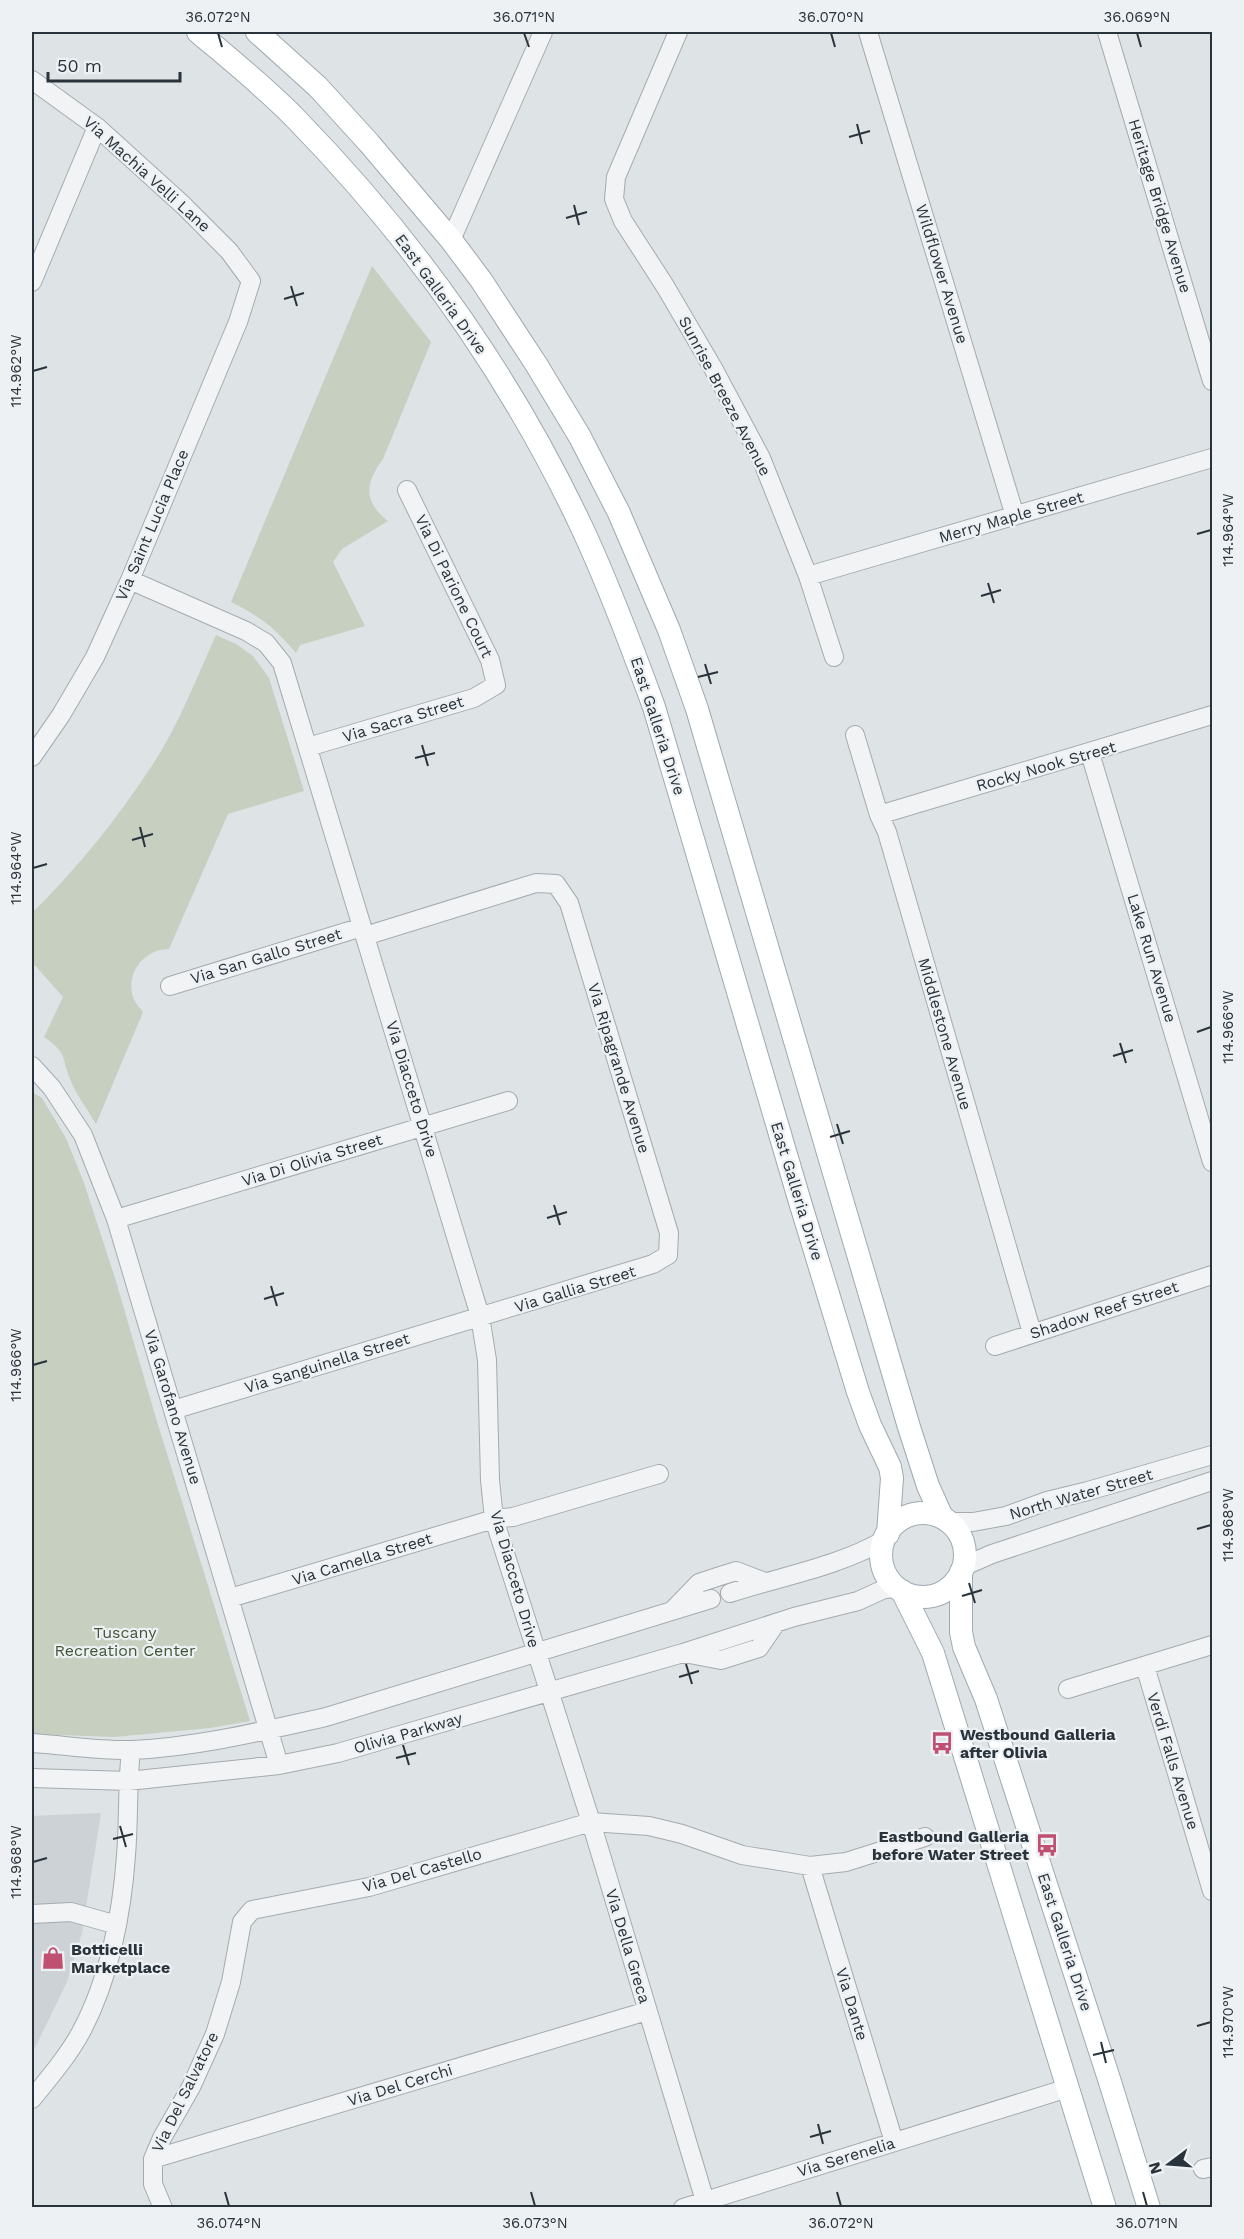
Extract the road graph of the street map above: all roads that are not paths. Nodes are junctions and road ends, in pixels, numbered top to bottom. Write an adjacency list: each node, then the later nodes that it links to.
1 (198, 32): 45 (main road, East Galleria Drive)
2 (257, 32): 9 (main road)
3 (543, 32): 9 (street)
4 (678, 32): 16 (street, Sunrise Breeze Avenue)
5 (868, 32): 15 (street, Wildflower Avenue)
6 (1107, 32): 12 (street, Heritage Bridge Avenue)
7 (32, 80): 8 (street, Via Machia Velli Lane)
8 (97, 127): 10 (street, Via Machia Velli Lane); 11 (street)
9 (451, 240): 43 (main road)
10 (251, 281): 17 (street, Via Saint Lucia Place)
11 (32, 282)
12 (1212, 381)
13 (1212, 458): 15 (street, Merry Maple Street)
14 (407, 490): 19 (street, Via Di Parione Court)
15 (1015, 516): 16 (street, Merry Maple Street)
16 (808, 576): 18 (street, Sunrise Breeze Avenue)
17 (130, 580): 22 (street, Via Diacceto Drive); 24 (street, Via Saint Lucia Place)
18 (834, 657)
19 (496, 685): 22 (street, Via Sacra Street)
20 (1212, 716): 23 (street, Rocky Nook Street)
21 (855, 735): 25 (street, Middlestone Avenue)
22 (308, 747): 27 (street, Via Diacceto Drive)
23 (1090, 753): 25 (street, Rocky Nook Street); 32 (street, Lake Run Avenue)
24 (32, 757)
25 (879, 815): 37 (street, Middlestone Avenue)
26 (556, 884): 27 (street, Via San Gallo Street); 34 (street, Via Ripagrande Avenue)
27 (364, 931): 28 (street, Via San Gallo Street); 31 (street, Via Diacceto Drive)
28 (170, 986)
29 (32, 1066): 33 (street, Via Garofano Avenue)
30 (508, 1101): 31 (street, Via Di Olivia Street)
31 (424, 1126): 33 (street, Via Di Olivia Street); 36 (street, Via Diacceto Drive)
32 (1212, 1162)
33 (116, 1219): 39 (street, Via Garofano Avenue)
34 (668, 1255): 36 (street, Via Gallia Street)
35 (1212, 1275): 37 (street, Shadow Reef Street)
36 (480, 1316): 39 (street, Via Sanguinella Street); 44 (street, Via Diacceto Drive)
37 (1032, 1334): 38 (street, Shadow Reef Street)
38 (995, 1346)
39 (173, 1410): 50 (street, Via Garofano Avenue)
40 (1212, 1455): 43 (street, North Water Street)
41 (659, 1474): 44 (street, Via Camella Street)
42 (1212, 1481): 46 (street, North Water Street)
43 (945, 1519): 45 (main road); 46 (main road)
44 (494, 1520): 50 (street, Via Camella Street); 54 (street, Via Diacceto Drive)
45 (886, 1537): 47 (street); 48 (main road)
46 (961, 1571): 48 (main road); 80 (main road, East Galleria Drive)
47 (765, 1582): 49 (street); 52 (street)
48 (900, 1589): 57 (street, Olivia Parkway); 72 (main road)
49 (730, 1593)
50 (230, 1598): 58 (street, Via Garofano Avenue)
51 (711, 1599): 52 (street)
52 (671, 1612): 54 (street)
53 (1212, 1645): 55 (street)
54 (537, 1654): 57 (street, Via Diacceto Drive); 58 (street)
55 (1145, 1666): 56 (street); 67 (street, Verdi Falls Avenue)
56 (1068, 1689)
57 (549, 1691): 61 (street, Olivia Parkway); 64 (street, Via Della Greca)
58 (270, 1730): 60 (street); 61 (street, Via Garofano Avenue)
59 (32, 1743): 60 (street)
60 (131, 1750): 63 (street)
61 (279, 1765): 63 (street, Olivia Parkway)
62 (32, 1778): 63 (street, Olivia Parkway)
63 (128, 1782): 70 (street)
64 (591, 1822): 66 (street); 68 (street, Via Del Castello); 71 (street, Via Della Greca)
65 (925, 1837): 66 (street)
66 (810, 1866): 74 (street, Via Dante)
67 (1212, 1891)
68 (252, 1910): 75 (street, Via Del Salvatore)
69 (32, 1914): 70 (street)
70 (117, 1925): 73 (street)
71 (647, 2010): 75 (street, Via Del Cerchi); 76 (street, Via Della Greca)
72 (1068, 2088): 74 (street, Via Serenelia); 79 (main road)
73 (32, 2098)
74 (894, 2142): 76 (street, Via Serenelia)
75 (153, 2159): 77 (street, Via Del Salvatore)
76 (705, 2201): 78 (street, Via Serenelia)
77 (163, 2208)
78 (683, 2208)
79 (1105, 2208)
80 (1149, 2208)

